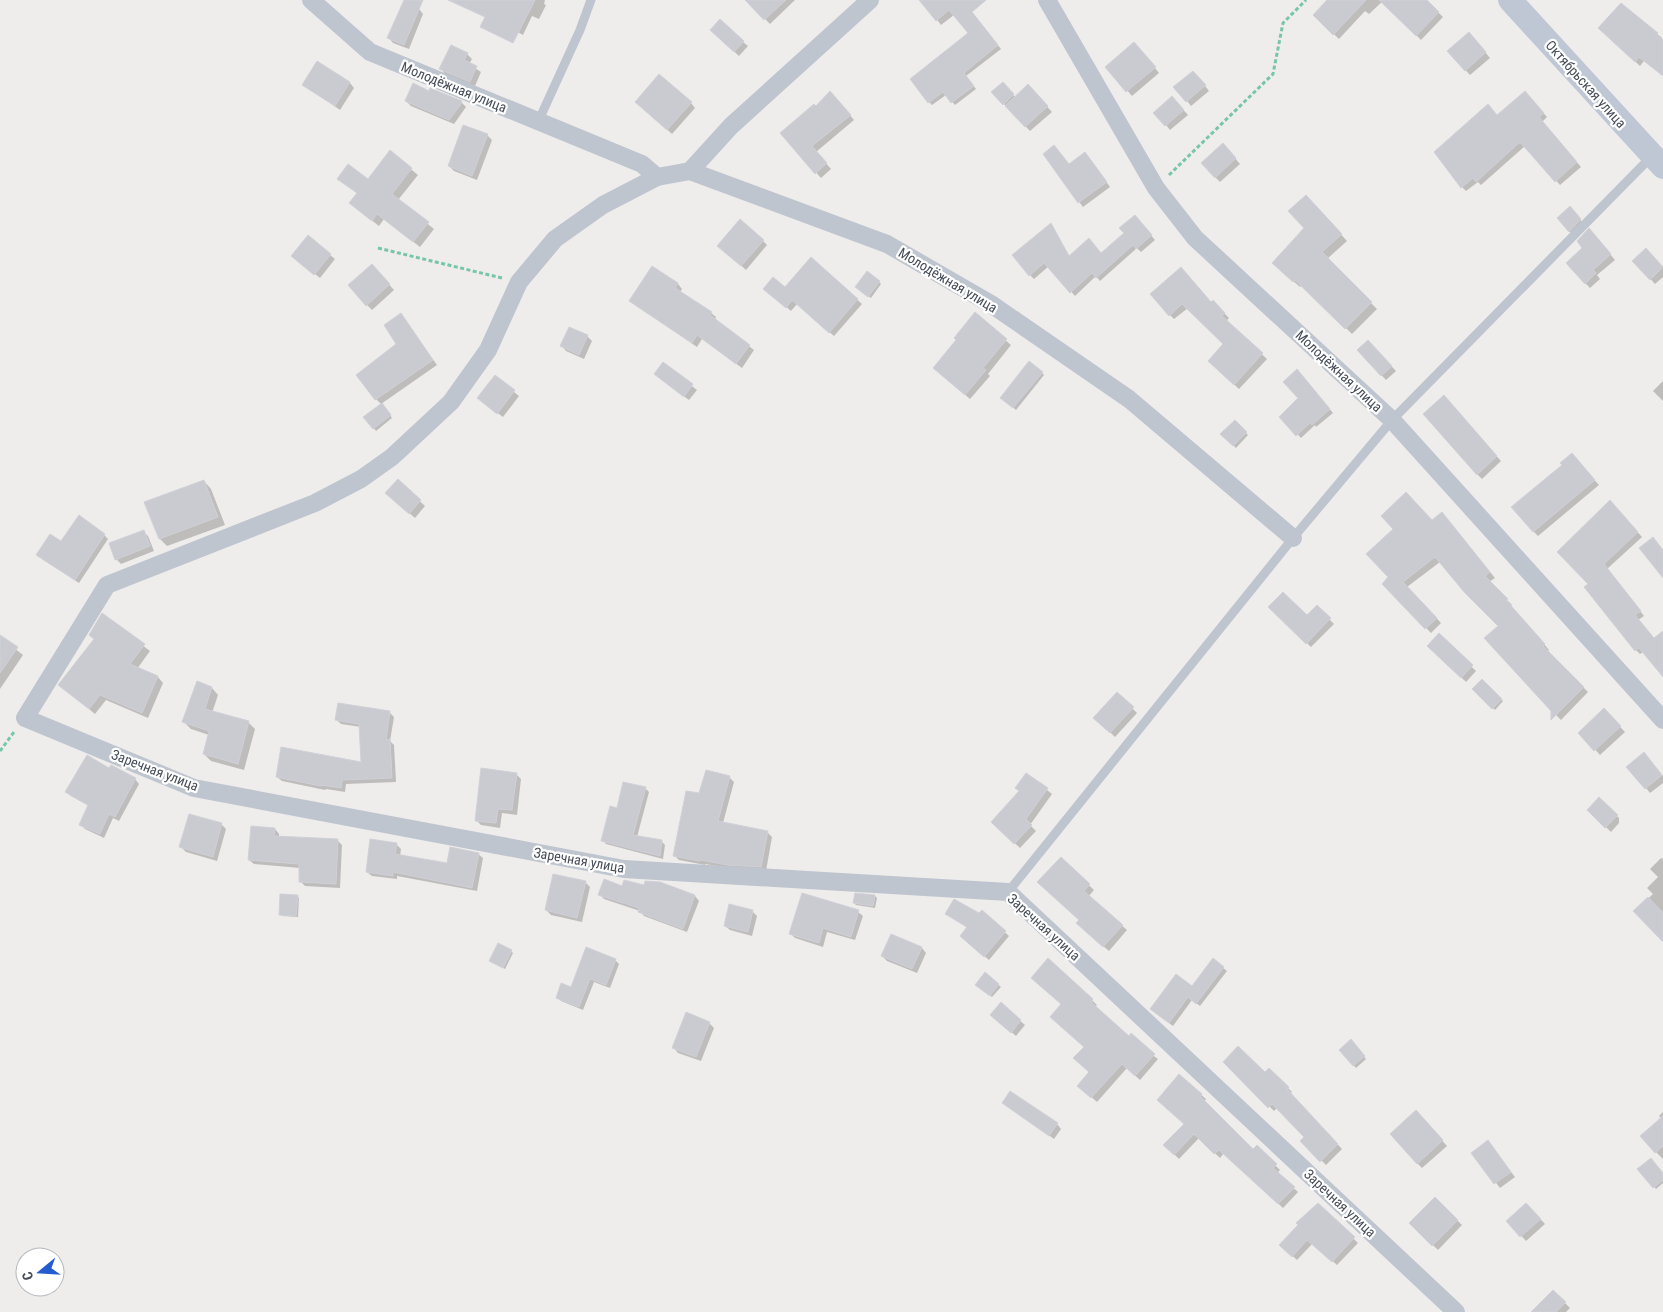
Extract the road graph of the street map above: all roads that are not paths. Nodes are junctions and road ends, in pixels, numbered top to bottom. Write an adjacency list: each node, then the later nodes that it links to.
1 (311, 0): 6 (street, Молодёжная улица)
2 (591, 0): 6 (lane)
3 (870, 0): 8 (street)
4 (1047, 0): 10 (street, Молодёжная улица)
5 (1510, 0): 7 (street, Октябрьская улица)
6 (538, 122): 9 (street, Молодёжная улица)
7 (1658, 162): 10 (lane)
8 (690, 171): 9 (street); 11 (street, Молодёжная улица)
9 (657, 177): 13 (street, Заречная улица)
10 (1392, 420): 11 (lane); 12 (street, Молодёжная улица)
11 (1293, 538): 13 (lane)
12 (1663, 720)
13 (1008, 892): 14 (street, Заречная улица)
14 (1456, 1312)

